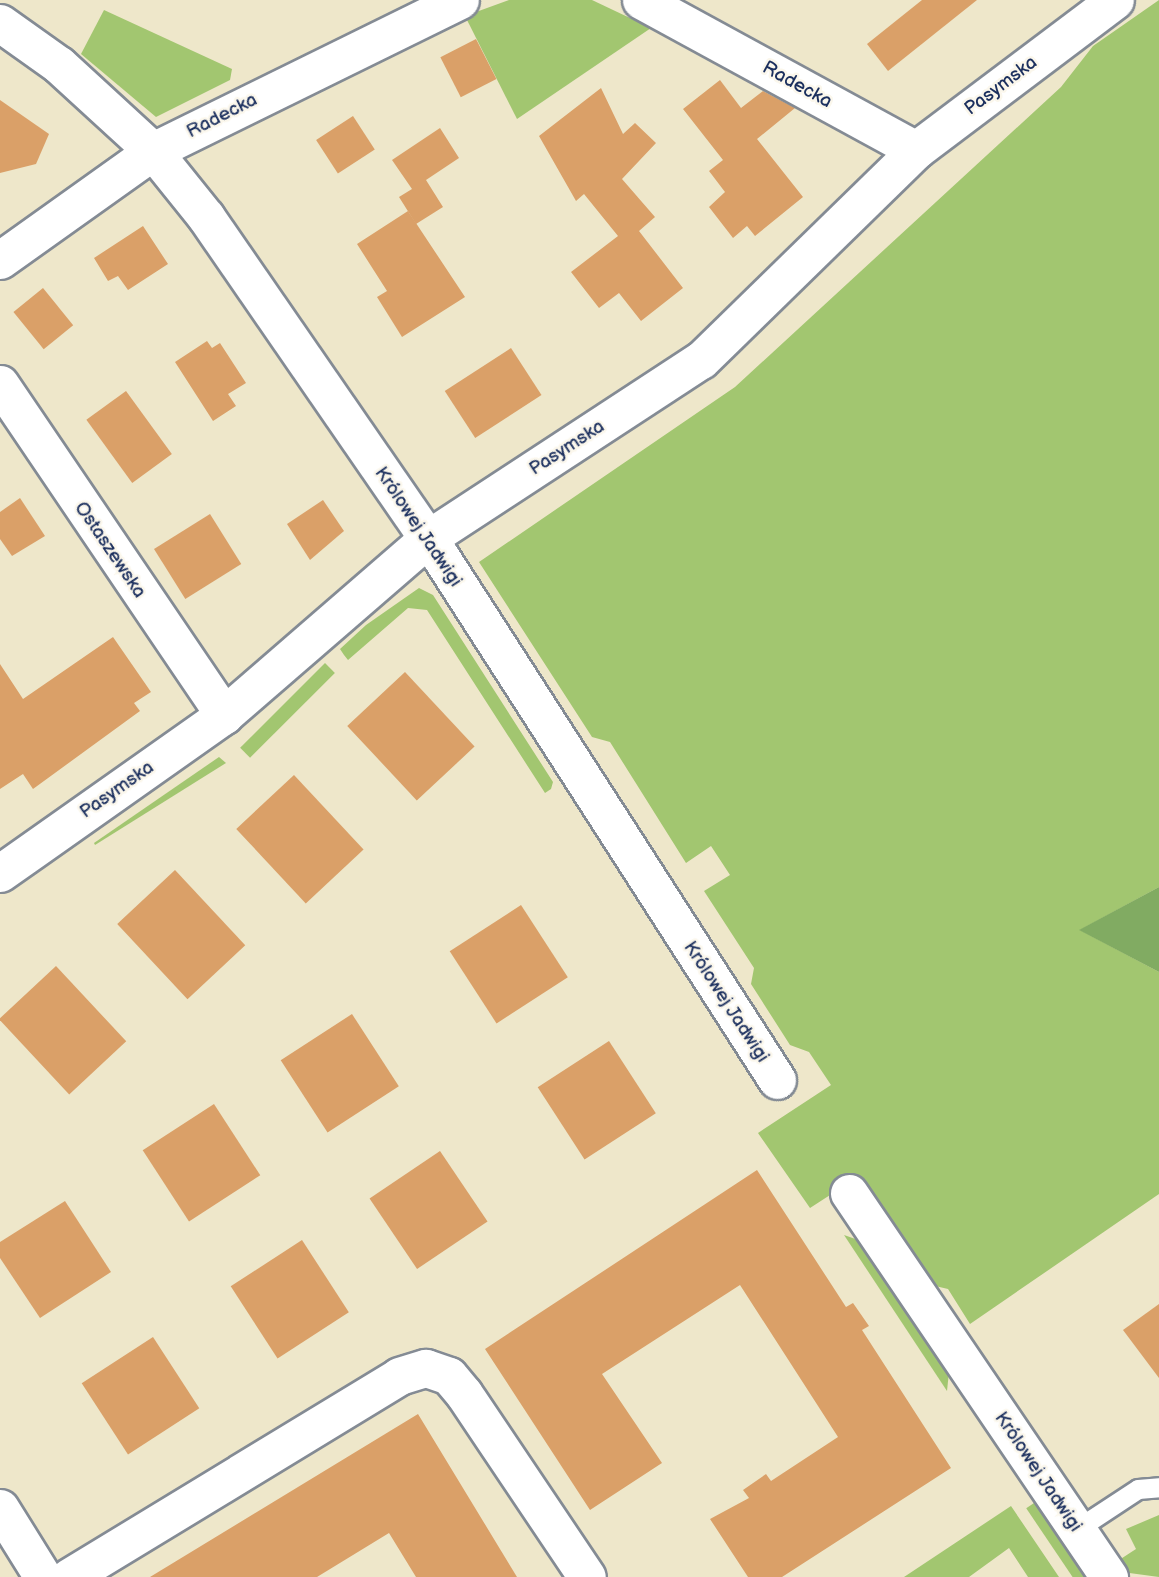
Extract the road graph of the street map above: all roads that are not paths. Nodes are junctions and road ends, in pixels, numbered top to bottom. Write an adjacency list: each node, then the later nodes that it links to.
1 (460, 0): 6 (street, Radecka)
2 (641, 0): 5 (street, Radecka)
3 (1115, 0): 5 (street, Pasymska)
4 (0, 23): 6 (street, Królowej Jadwigi)
5 (916, 150): 9 (street, Pasymska)
6 (153, 151): 7 (street, Radecka); 9 (street, Królowej Jadwigi)
7 (0, 260)
8 (0, 384): 10 (street, Ostaszewska)
9 (427, 539): 10 (street, Pasymska); 12 (street, Królowej Jadwigi)
10 (224, 715): 11 (street, Pasymska)
11 (0, 873)
12 (777, 1080)
13 (849, 1193): 16 (street, Królowej Jadwigi)
14 (1159, 1487): 16 (lane)
15 (0, 1508): 17 (street)
16 (1077, 1529): 20 (street, Królowej Jadwigi)
17 (43, 1577)
18 (69, 1577): 19 (street)
19 (587, 1577)
20 (1109, 1577)

